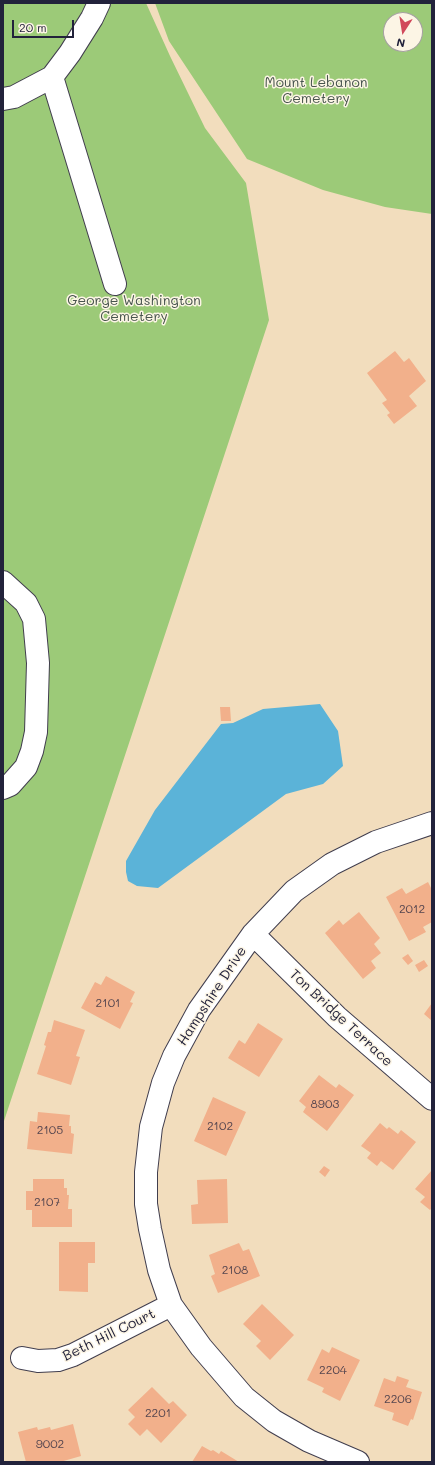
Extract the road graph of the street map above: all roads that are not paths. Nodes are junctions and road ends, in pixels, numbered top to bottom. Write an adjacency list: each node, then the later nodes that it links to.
1 (99, 3): 2 (street)
2 (52, 77): 3 (street); 4 (street)
3 (3, 99)
4 (115, 284)
5 (3, 582): 6 (street)
6 (3, 788)
7 (432, 823): 8 (street, Hampshire Drive)
8 (253, 934): 9 (street, Ton Bridge Terrace); 10 (street, Hampshire Drive)
9 (432, 1099)
10 (171, 1305): 11 (street, Beth Hill Court); 12 (street, Hampshire Drive)
11 (22, 1358)
12 (358, 1462)

